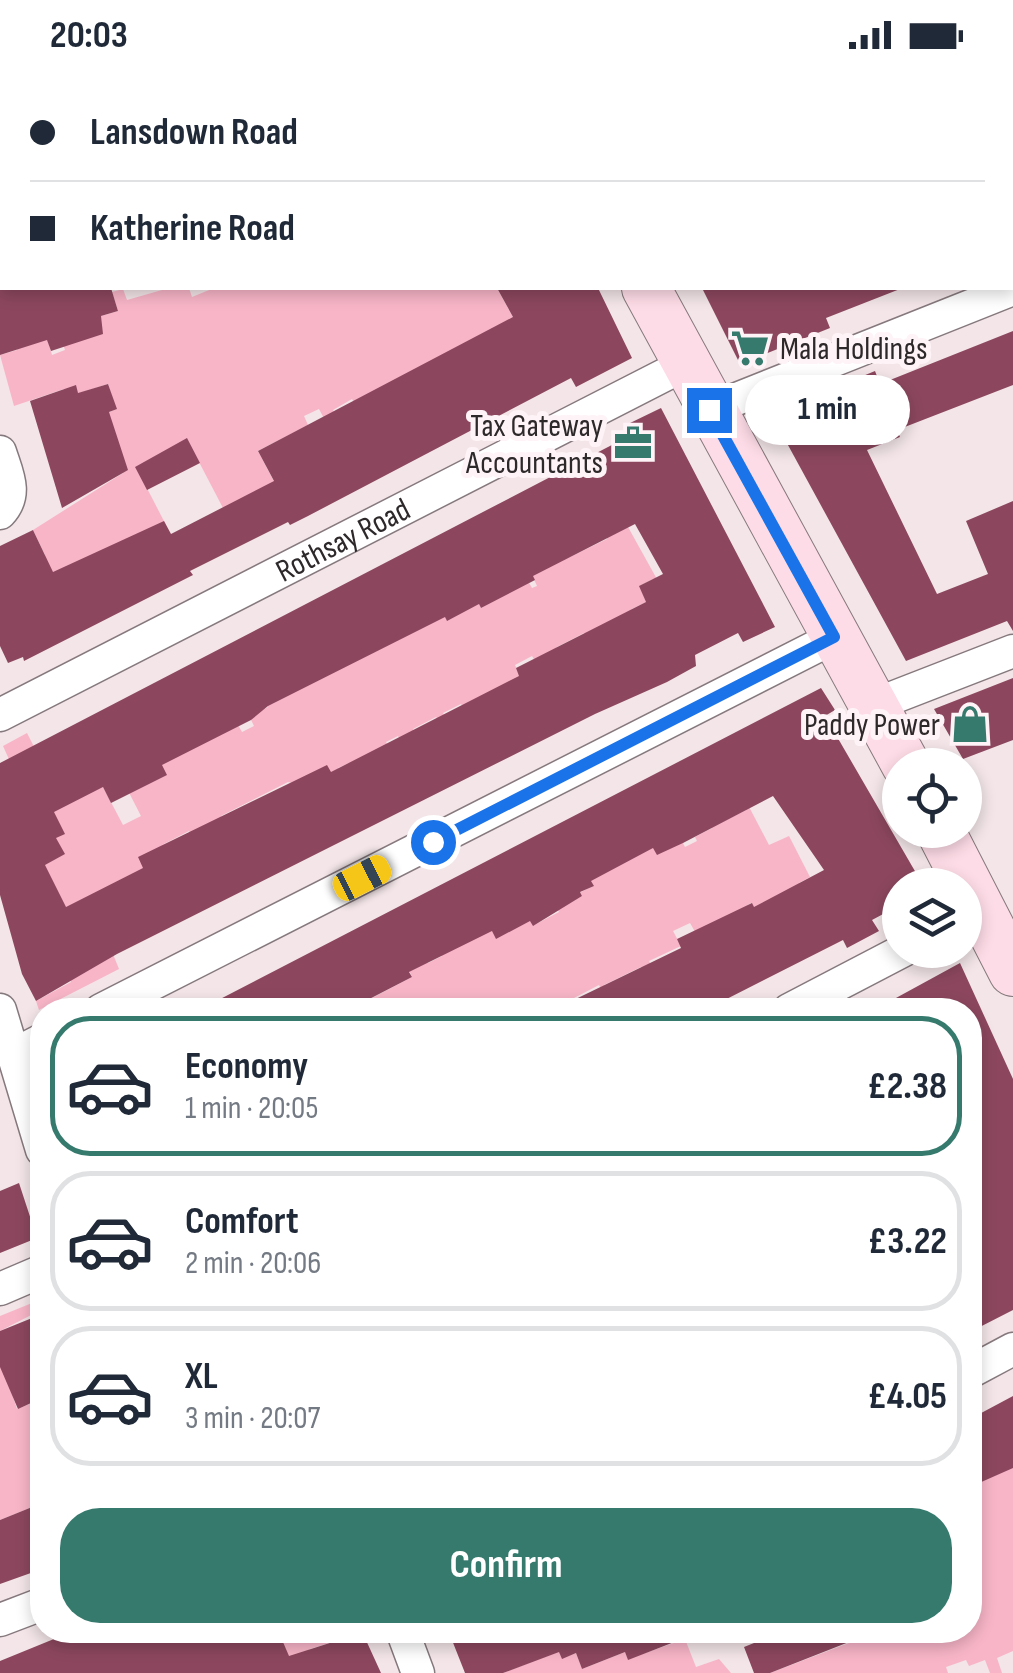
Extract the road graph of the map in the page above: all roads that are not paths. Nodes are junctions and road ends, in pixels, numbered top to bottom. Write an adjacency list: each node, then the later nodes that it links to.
1 (647, 290): 3 (main road)
2 (1010, 290): 4 (street)
3 (684, 364): 4 (main road); 10 (street, Rothsay Road)
4 (709, 410): 7 (main road)
5 (0, 452): 6 (street)
6 (0, 514)
7 (834, 637): 9 (main road); 15 (street)
8 (1013, 650): 9 (street)
9 (874, 705): 11 (main road)
10 (0, 715)
11 (897, 748)
12 (982, 927): 14 (main road)
13 (882, 961): 16 (street)
14 (1013, 972)
15 (125, 998)
16 (812, 998)
17 (0, 1010): 18 (street)
18 (29, 1047)
19 (30, 1276): 20 (street)
20 (0, 1289)
21 (1013, 1350): 22 (street)
22 (982, 1366)
23 (30, 1609): 24 (street)
24 (0, 1620)
25 (407, 1643): 26 (street)
26 (418, 1673)

